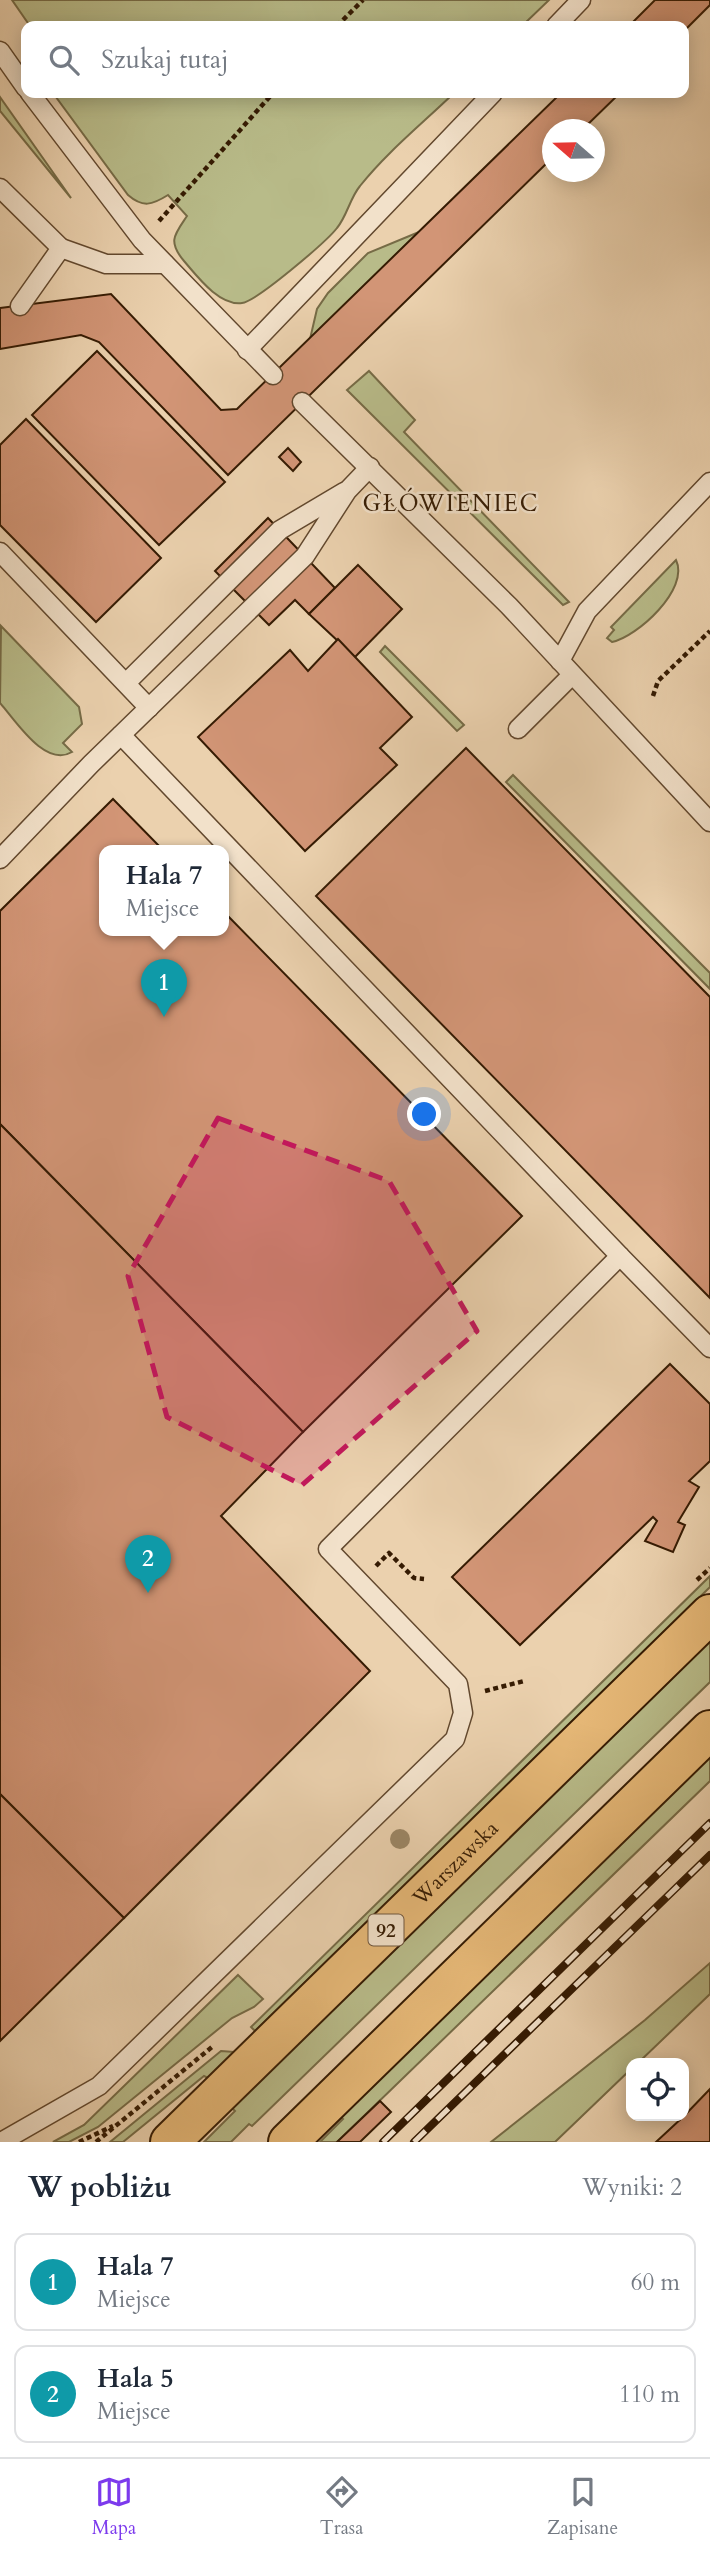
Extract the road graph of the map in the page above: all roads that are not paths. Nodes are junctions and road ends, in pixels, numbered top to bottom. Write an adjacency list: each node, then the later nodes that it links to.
1 (581, 0): 2 (lane)
2 (561, 21)
3 (0, 51): 4 (lane)
4 (21, 81)
5 (34, 98): 9 (lane)
6 (488, 98): 11 (lane)
7 (0, 188): 8 (lane)
8 (61, 248): 9 (lane); 10 (lane)
9 (165, 264): 11 (lane)
10 (20, 306)
11 (247, 350): 12 (lane)
12 (274, 375)
13 (302, 402): 14 (lane)
14 (370, 467): 16 (lane); 18 (lane)
15 (710, 482): 18 (lane)
16 (347, 491): 20 (lane); 21 (lane)
17 (0, 552): 20 (lane)
18 (560, 661): 19 (lane)
19 (572, 675): 22 (lane); 24 (lane)
20 (127, 682): 21 (lane)
21 (149, 708): 23 (lane)
22 (518, 729)
23 (121, 735): 25 (lane); 27 (lane)
24 (710, 822)
25 (226, 845)
26 (229, 848): 28 (lane)
27 (0, 859)
28 (620, 1256): 29 (lane); 33 (lane)
29 (710, 1348)
30 (710, 1614): 32 (main road, Warszawska / 92)
31 (710, 1730): 36 (main road)
32 (218, 2096): 34 (main road, Warszawska / 92); 35 (lane)
33 (1, 2142)
34 (170, 2142)
35 (195, 2142)
36 (288, 2142)

